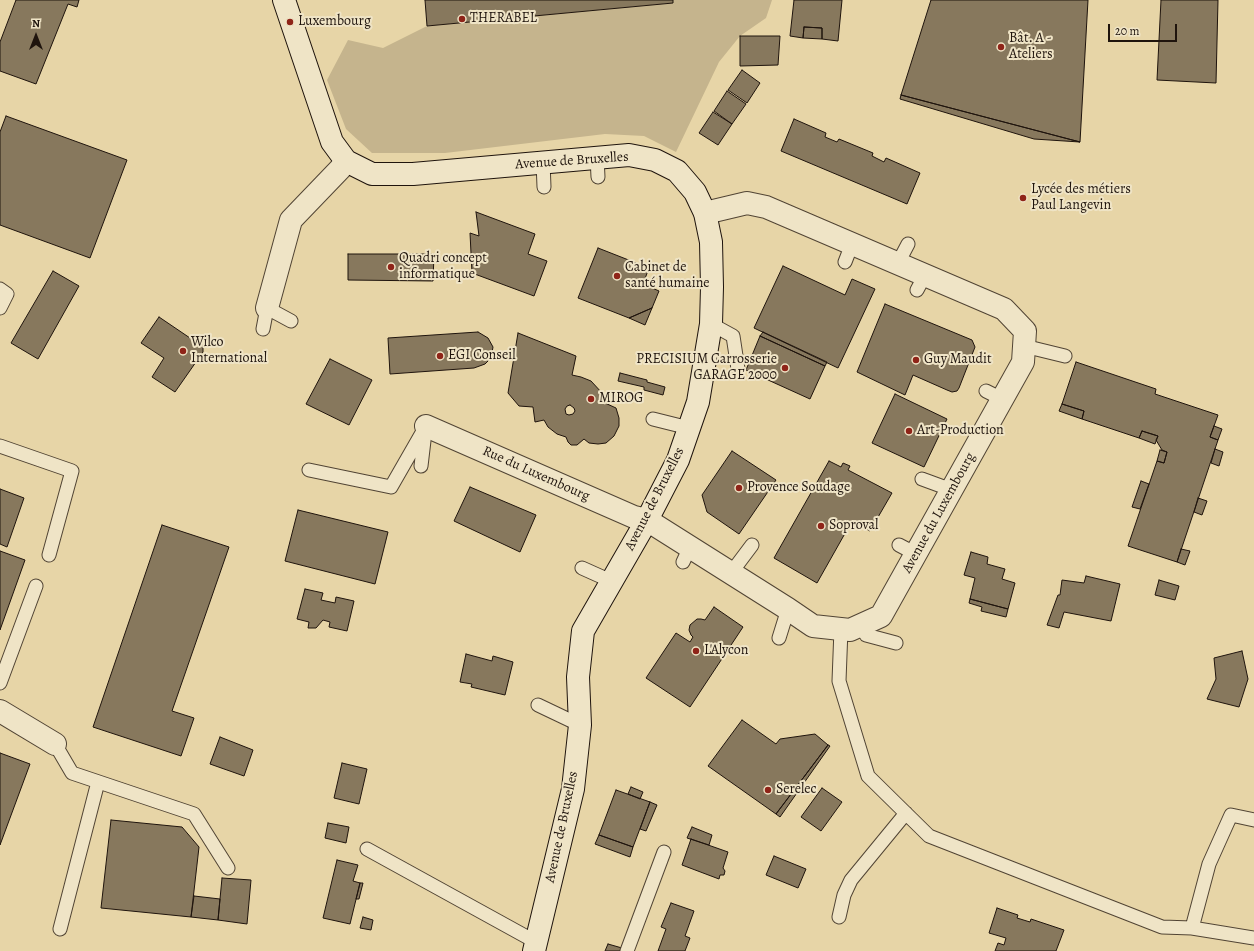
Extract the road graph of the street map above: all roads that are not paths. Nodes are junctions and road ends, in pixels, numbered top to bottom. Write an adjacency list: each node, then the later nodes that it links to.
1 (284, 0): 2 (street, Avenue de Bruxelles)
2 (346, 161): 3 (street, Avenue de Bruxelles); 10 (street)
3 (543, 162): 4 (lane); 5 (street, Avenue de Bruxelles)
4 (544, 187)
5 (705, 213): 7 (street, Avenue du Luxembourg); 12 (street, Avenue de Bruxelles)
6 (908, 244): 7 (lane)
7 (898, 264): 14 (street, Avenue du Luxembourg)
8 (0, 289): 9 (lane)
9 (0, 308)
10 (267, 308): 11 (lane); 13 (lane)
11 (291, 321)
12 (711, 324): 16 (lane); 19 (street, Avenue de Bruxelles)
13 (263, 329)
14 (1024, 346): 15 (lane); 24 (street, Avenue du Luxembourg)
15 (1065, 356)
16 (738, 369)
17 (653, 419): 19 (lane)
18 (426, 426): 21 (lane); 22 (lane); 25 (street, Rue du Luxembourg)
19 (689, 428): 25 (street, Avenue de Bruxelles)
20 (0, 446): 27 (lane)
21 (421, 466)
22 (309, 470)
23 (922, 479): 24 (lane)
24 (952, 490): 33 (street, Avenue du Luxembourg)
25 (647, 520): 29 (street, Avenue du Luxembourg); 30 (street, Avenue de Bruxelles)
26 (752, 545): 29 (lane)
27 (49, 556)
28 (582, 568): 30 (lane)
29 (731, 573): 32 (street, Avenue du Luxembourg)
30 (611, 581): 40 (street, Avenue de Bruxelles)
31 (36, 586): 37 (lane)
32 (788, 609): 34 (street, Avenue du Luxembourg); 35 (lane)
33 (862, 625): 34 (street, Avenue du Luxembourg); 36 (lane)
34 (841, 629): 43 (lane)
35 (779, 638)
36 (896, 643)
37 (0, 682)
38 (538, 705): 40 (lane)
39 (0, 711): 41 (street)
40 (580, 725): 52 (street, Avenue de Bruxelles)
41 (55, 744): 42 (lane)
42 (98, 782): 47 (lane); 49 (lane)
43 (906, 813): 48 (lane); 50 (lane)
44 (1254, 820): 50 (lane)
45 (367, 849): 52 (lane)
46 (664, 852): 53 (lane)
47 (228, 868)
48 (839, 917)
49 (60, 928)
50 (1192, 928): 51 (lane)
51 (1254, 938)
52 (535, 946)
53 (627, 951)

